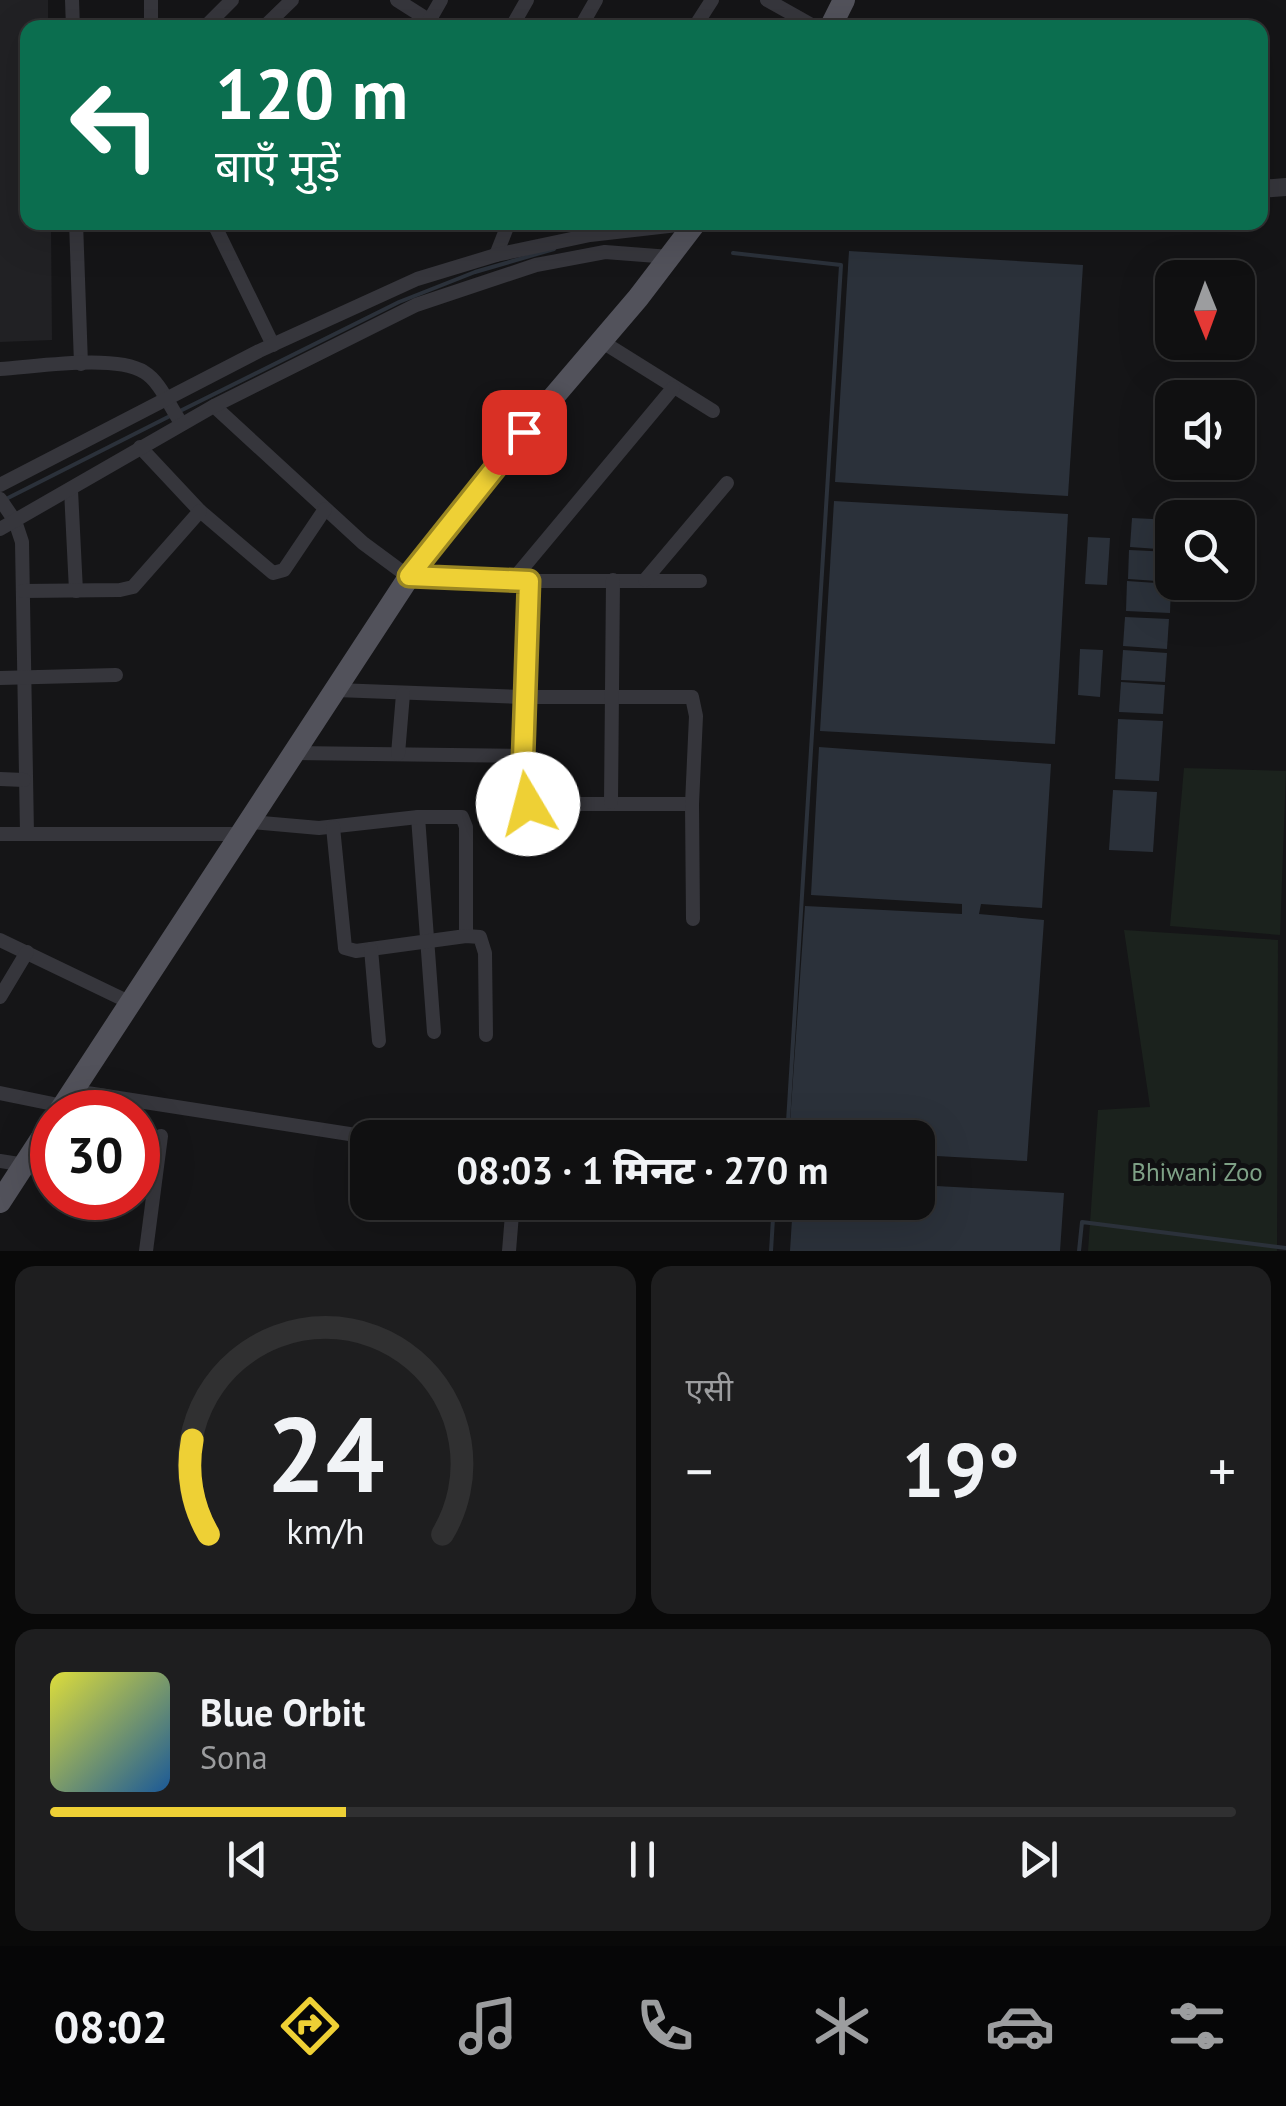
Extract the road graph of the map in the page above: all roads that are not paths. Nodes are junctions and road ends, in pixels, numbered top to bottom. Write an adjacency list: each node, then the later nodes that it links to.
1 (232, 0): 5 (street)
2 (292, 0): 6 (street)
3 (397, 0): 7 (street)
4 (767, 0): 8 (street)
5 (212, 20)
6 (271, 20)
7 (424, 20)
8 (803, 20)
9 (76, 230): 18 (street)
10 (217, 230): 17 (street)
11 (506, 230): 14 (street)
12 (589, 230): 14 (street)
13 (692, 230): 15 (main road)
14 (496, 255): 17 (street)
15 (670, 258): 16 (main road); 21 (street)
16 (602, 341): 20 (street); 33 (main road)
17 (272, 345): 23 (street)
18 (81, 364): 19 (street); 23 (street)
19 (0, 368)
20 (673, 388): 22 (street); 37 (street)
21 (214, 406): 23 (street); 29 (street)
22 (712, 411)
23 (174, 413): 24 (street); 26 (street)
24 (140, 447): 27 (street); 30 (street)
25 (727, 483): 35 (street)
26 (0, 485)
27 (71, 490): 31 (street); 40 (street)
28 (2, 502): 31 (street)
29 (325, 509): 30 (street); 33 (street)
30 (200, 511): 40 (street)
31 (15, 521): 32 (street); 39 (street)
32 (0, 529)
33 (409, 576): 37 (street); 44 (main road)
34 (612, 580): 35 (street); 38 (street); 46 (street)
35 (645, 580): 36 (street)
36 (700, 580)
37 (512, 581): 38 (street)
38 (529, 581): 47 (street)
39 (23, 591): 40 (street); 43 (street)
40 (76, 592)
41 (116, 675): 43 (street)
42 (0, 678): 43 (street)
43 (22, 678): 52 (street)
44 (336, 690): 45 (street); 48 (main road)
45 (403, 694): 47 (street); 49 (street)
46 (612, 695): 47 (street); 53 (street); 54 (street)
47 (524, 697): 50 (street)
48 (294, 753): 49 (street); 57 (main road)
49 (398, 754): 50 (street)
50 (522, 756): 53 (street)
51 (0, 780): 52 (street)
52 (24, 780): 59 (street)
53 (611, 802): 54 (street)
54 (692, 804): 60 (street)
55 (418, 817): 56 (street); 61 (street); 63 (street)
56 (333, 827): 57 (street); 64 (street)
57 (247, 828): 59 (street); 67 (main road)
58 (0, 834): 59 (street)
59 (26, 834)
60 (693, 920)
61 (466, 936): 63 (street); 69 (street)
62 (0, 940): 65 (street)
63 (427, 942): 64 (street); 68 (street)
64 (371, 948): 70 (street)
65 (27, 952): 66 (street); 67 (street)
66 (0, 997)
67 (131, 1003): 71 (main road)
68 (434, 1032)
69 (486, 1035)
70 (379, 1041)
71 (74, 1090)
72 (0, 1093): 73 (street)
73 (30, 1100)
74 (160, 1117): 76 (street)
75 (161, 1136): 82 (street)
76 (350, 1136)
77 (30, 1157): 79 (main road)
78 (0, 1161): 79 (street)
79 (25, 1165): 80 (main road)
80 (0, 1202)
81 (512, 1220): 83 (street)
82 (146, 1251)
83 (509, 1251)

